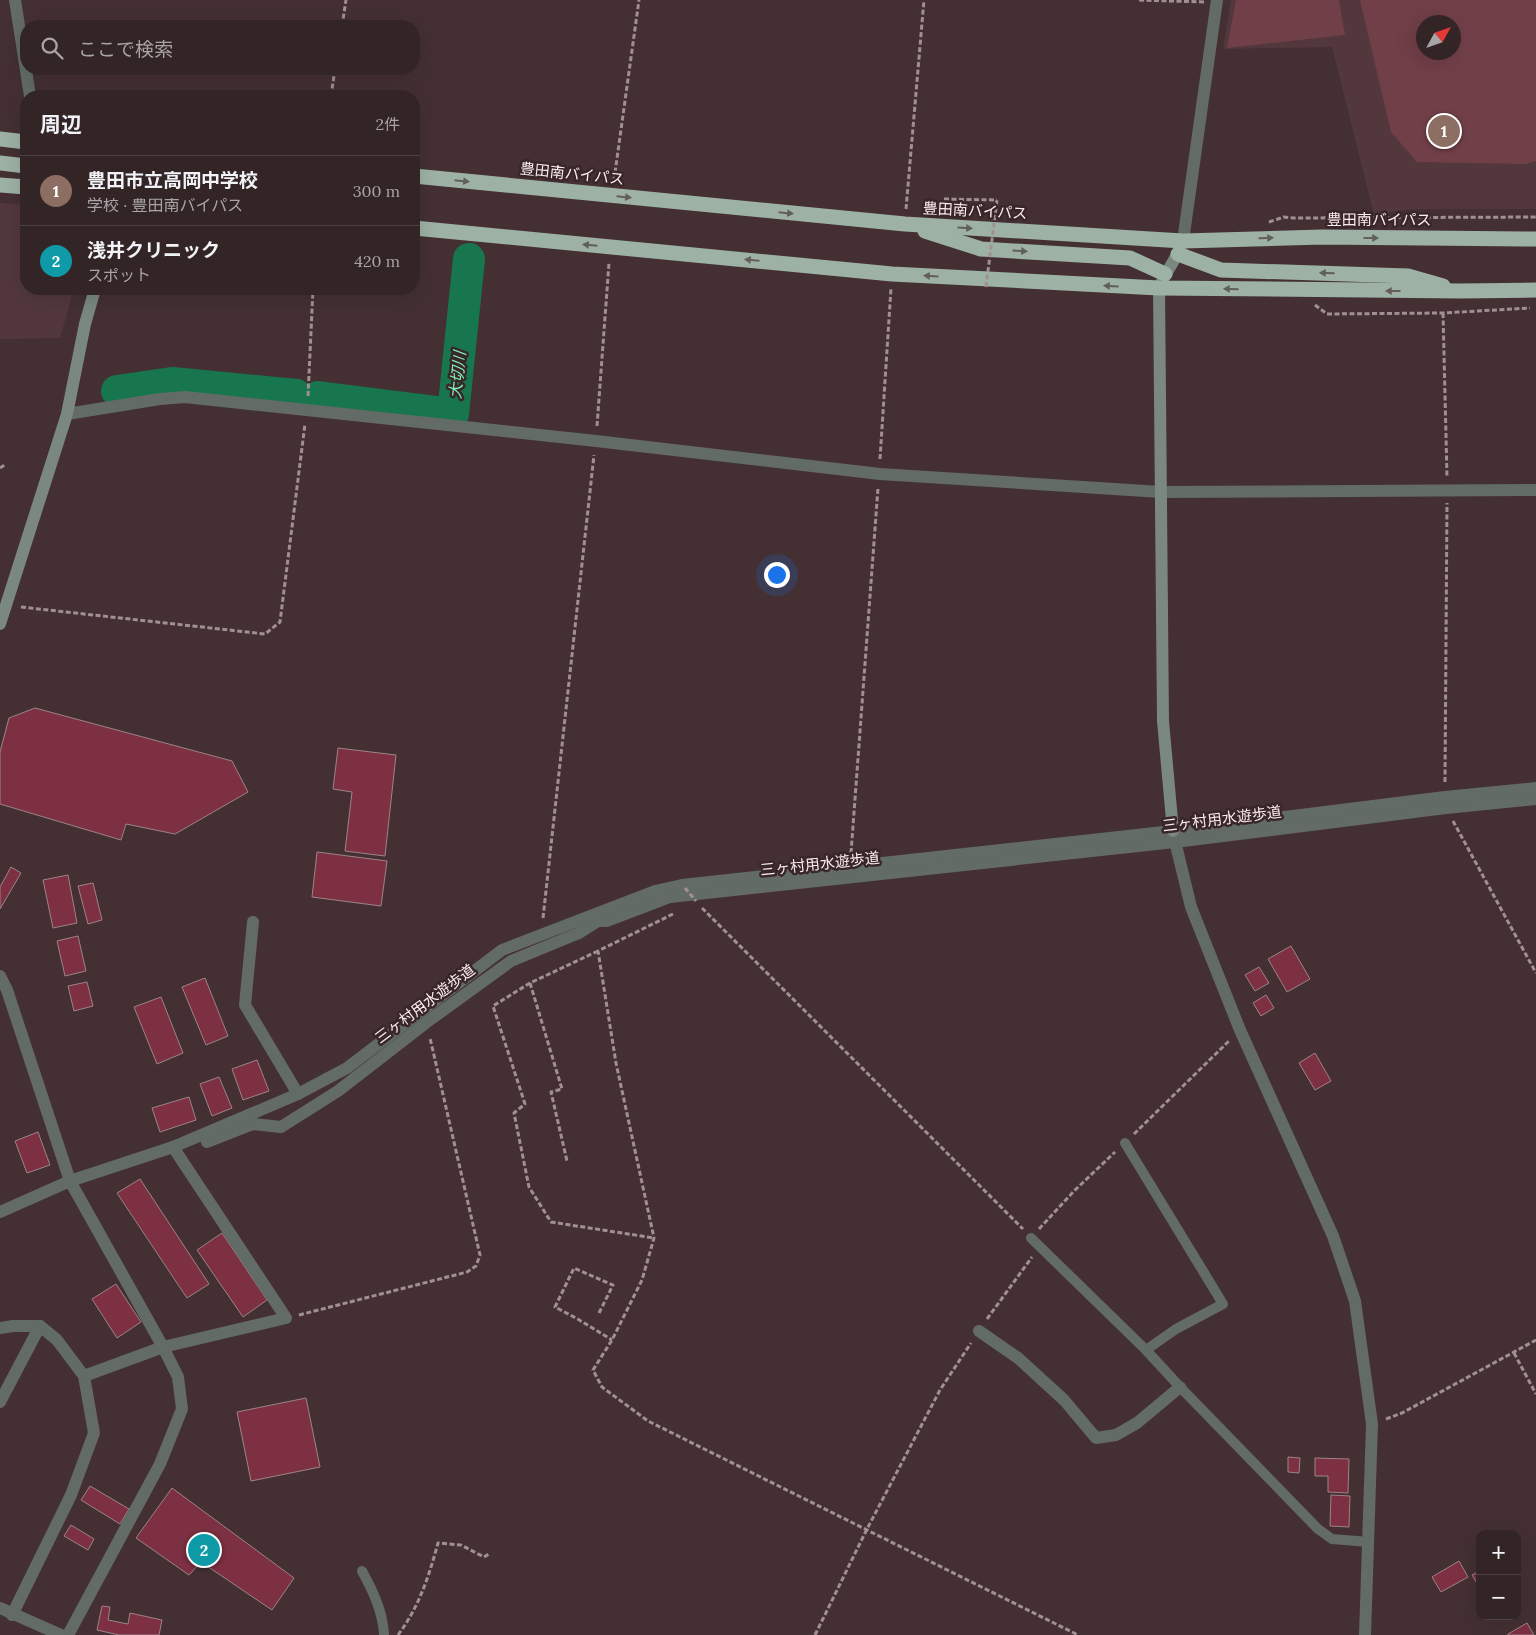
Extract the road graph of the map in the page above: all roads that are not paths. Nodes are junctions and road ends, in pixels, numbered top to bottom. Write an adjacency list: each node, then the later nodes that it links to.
1 (15, 0): 3 (street)
2 (1217, 1): 16 (street)
3 (20, 32)
4 (27, 75): 5 (street)
5 (29, 90)
6 (0, 139): 7 (highway)
7 (20, 141)
8 (0, 163): 9 (highway)
9 (20, 165)
10 (420, 177): 13 (highway, 豊田南バイパス, one-way to 13)
11 (0, 185): 12 (highway)
12 (20, 187)
13 (905, 224): 16 (highway, 豊田南バイパス, one-way to 16); 17 (highway, one-way to 17)
14 (420, 229): 17 (highway, one-way to 14)
15 (1536, 239): 16 (highway, 豊田南バイパス, one-way to 15)
16 (1180, 248): 17 (street); 19 (highway, one-way to 16)
17 (1162, 281): 19 (highway, one-way to 17); 23 (street)
18 (1536, 290): 19 (highway)
19 (1461, 291)
20 (93, 295): 21 (street)
21 (67, 414): 23 (street); 24 (street)
22 (1536, 490): 23 (street)
23 (1161, 492): 28 (street)
24 (0, 624)
25 (1536, 788): 27 (street)
26 (1536, 799): 27 (street)
27 (1445, 802): 28 (street)
28 (1174, 836): 31 (street); 33 (street, 三ヶ村用水遊歩道); 45 (street)
29 (253, 922): 31 (street)
30 (0, 976): 34 (street)
31 (298, 1094): 33 (street)
32 (1125, 1143): 41 (lane)
33 (175, 1151): 34 (street); 40 (street)
34 (70, 1181): 35 (street); 40 (street)
35 (0, 1212)
36 (1031, 1238): 41 (lane)
37 (40, 1326): 38 (street); 42 (street); 44 (street)
38 (0, 1328)
39 (978, 1331): 43 (street)
40 (163, 1347): 42 (street); 50 (street)
41 (1146, 1350): 43 (lane)
42 (84, 1376): 48 (street)
43 (1180, 1386): 45 (lane)
44 (0, 1402)
45 (1369, 1542): 52 (street)
46 (362, 1571): 51 (lane)
47 (0, 1608): 48 (street)
48 (12, 1615): 49 (street)
49 (61, 1635)
50 (68, 1635)
51 (384, 1635)
52 (1365, 1635)

